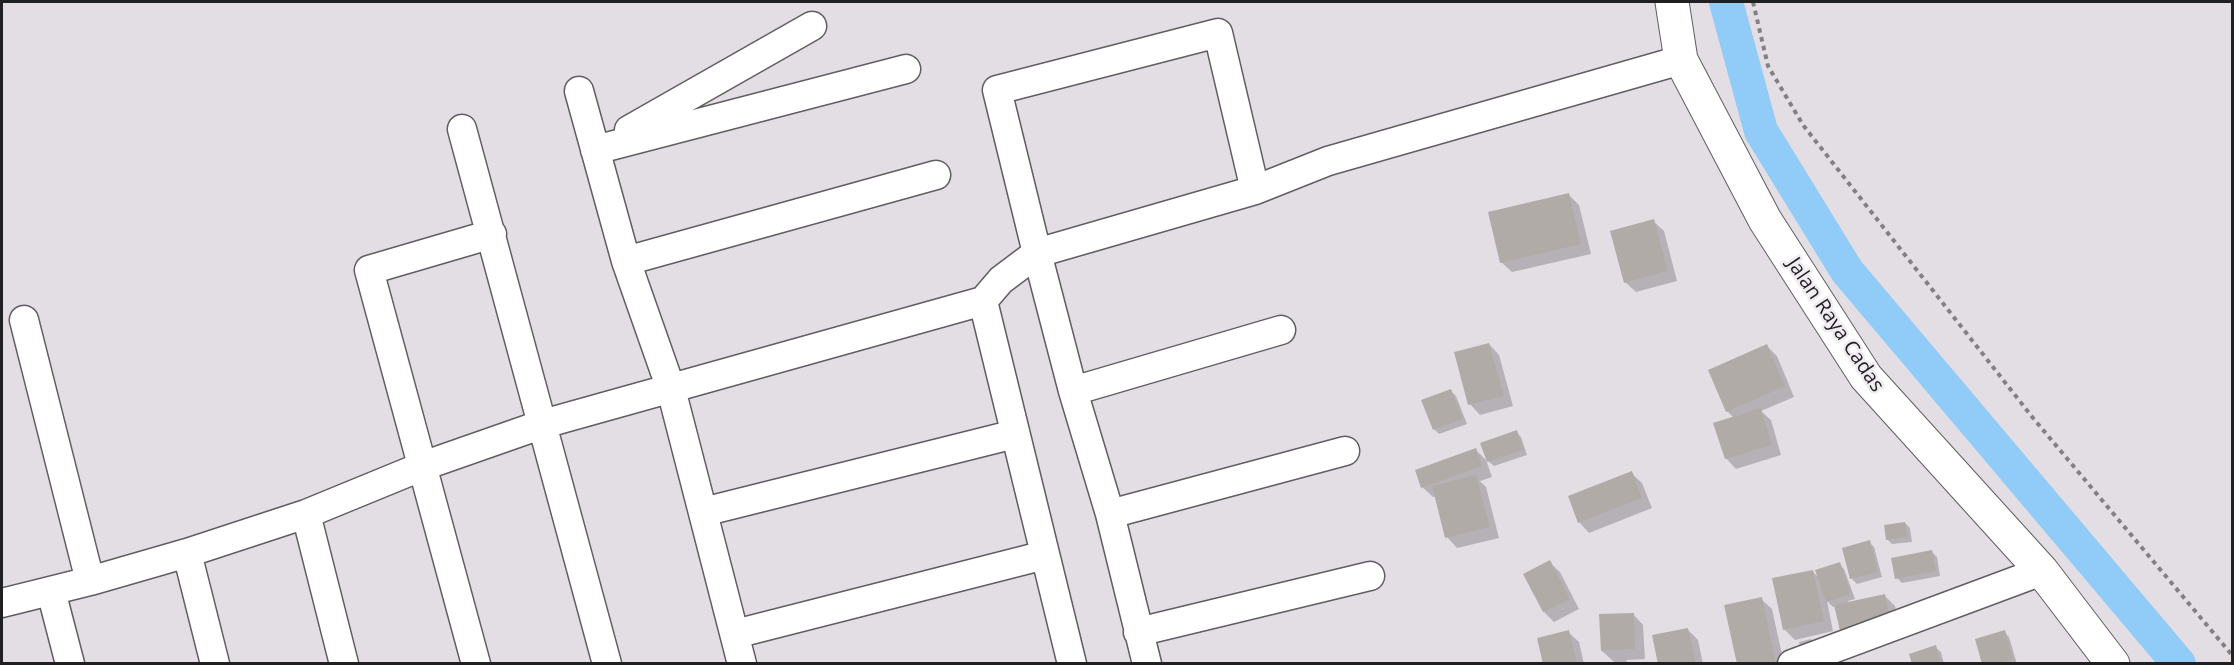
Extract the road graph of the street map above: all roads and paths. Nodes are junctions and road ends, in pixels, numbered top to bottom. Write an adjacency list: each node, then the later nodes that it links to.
1 (1672, 2): 4 (street, Jalan Raya Cadas)
2 (1753, 2): 35 (path)
3 (812, 26): 8 (street)
4 (1681, 60): 10 (street); 28 (street, Jalan Raya Cadas)
5 (906, 69): 8 (street)
6 (579, 91): 8 (street)
7 (462, 129): 11 (street)
8 (595, 150): 13 (street)
9 (936, 175): 13 (street)
10 (1255, 190): 12 (street); 12 (street)
11 (492, 234): 19 (street); 22 (street)
12 (1037, 253): 14 (street); 18 (street)
13 (626, 261): 17 (street)
14 (983, 301): 17 (street); 20 (street)
15 (24, 320): 30 (street)
16 (1281, 330): 18 (street)
17 (670, 389): 19 (street); 23 (street)
18 (1073, 391): 24 (street)
19 (543, 424): 22 (street); 40 (street)
20 (1015, 434): 23 (street); 27 (street)
21 (1345, 451): 24 (street)
22 (423, 466): 25 (street); 39 (street)
23 (703, 512): 34 (street)
24 (1110, 513): 33 (street)
25 (306, 514): 26 (street); 38 (street)
26 (187, 553): 30 (street); 37 (street)
27 (1045, 555): 34 (street); 42 (street)
28 (2042, 571): 44 (street); 45 (street, Jalan Raya Cadas)
29 (1370, 576): 33 (street)
30 (90, 581): 31 (street)
31 (51, 591): 32 (street); 36 (street)
32 (2, 603)
33 (1138, 632): 43 (street)
34 (735, 634): 41 (street)
35 (2232, 655)
36 (70, 663)
37 (214, 663)
38 (344, 663)
39 (476, 663)
40 (607, 663)
41 (742, 663)
42 (1072, 663)
43 (1146, 663)
44 (1792, 663)
45 (2113, 663)

